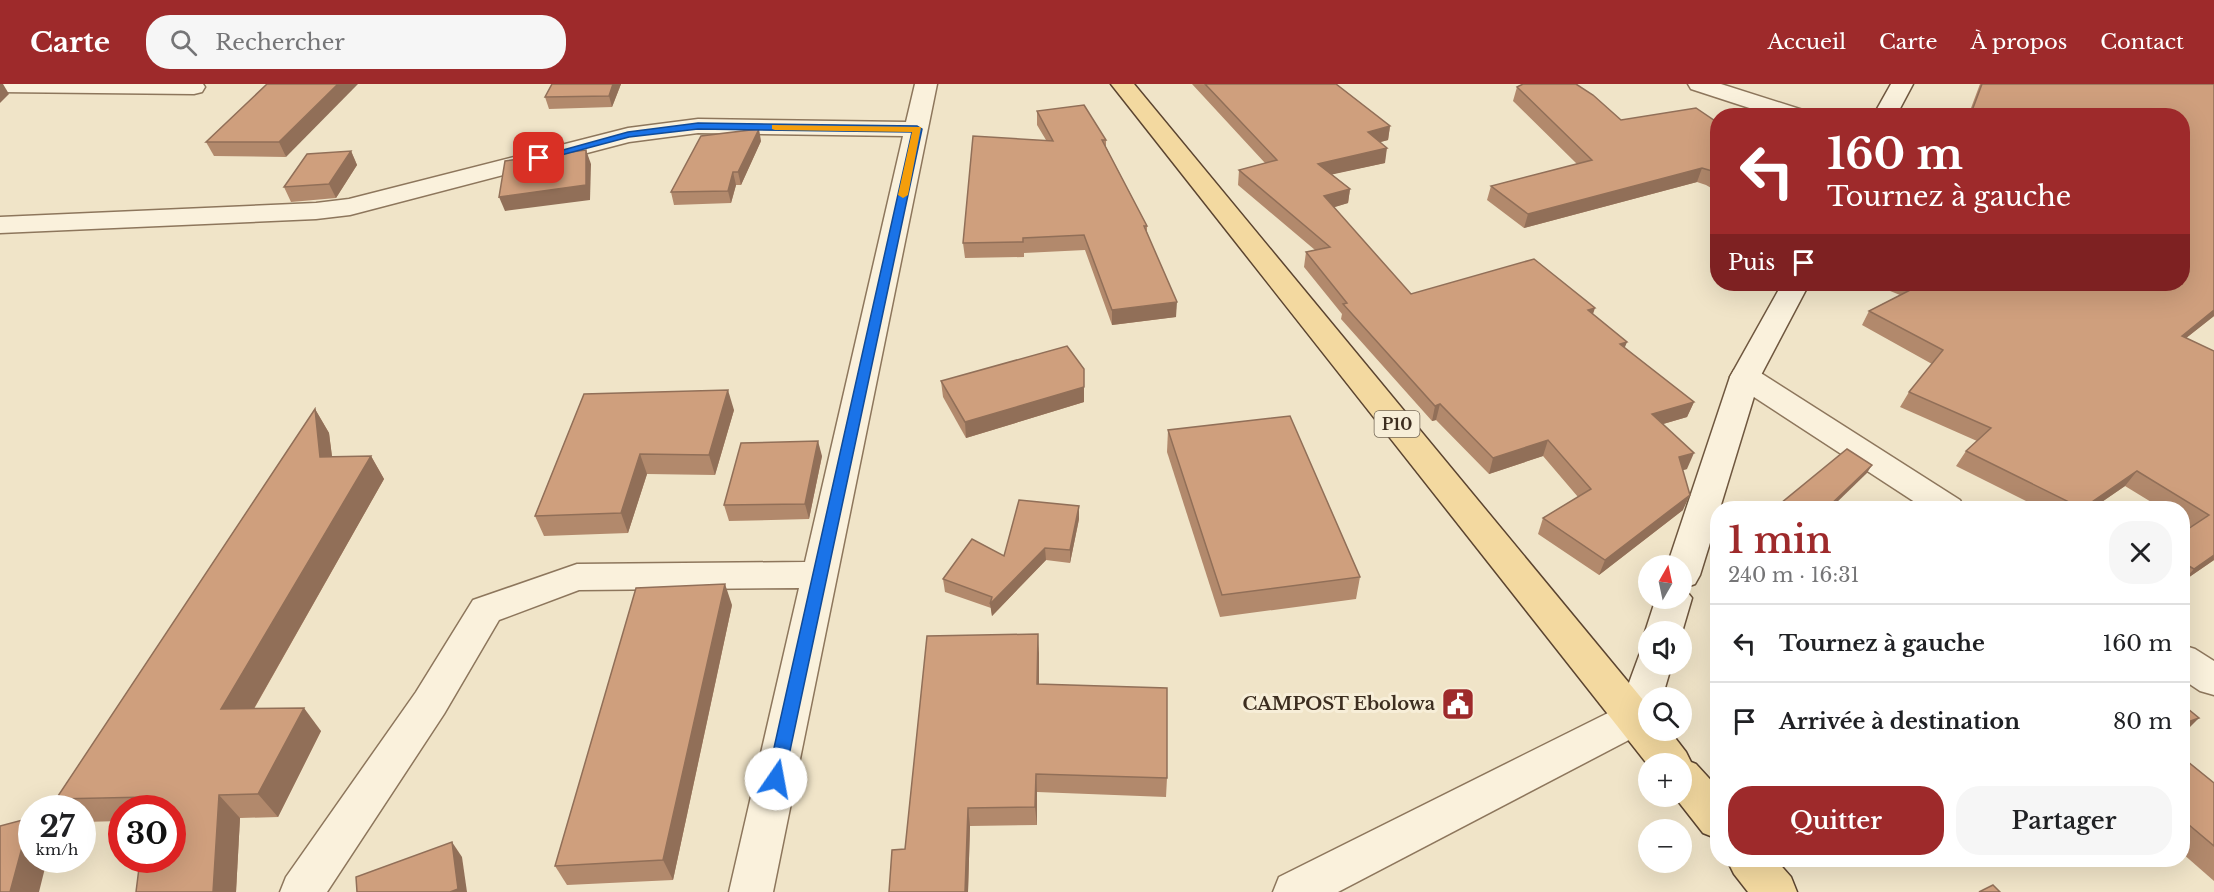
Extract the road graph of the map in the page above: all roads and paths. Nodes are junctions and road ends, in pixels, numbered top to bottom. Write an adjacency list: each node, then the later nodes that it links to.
1 (926, 84): 9 (street)
2 (1122, 84): 19 (main road, P10)
3 (1699, 84): 7 (street)
4 (1902, 84): 8 (street)
5 (0, 85): 6 (street)
6 (194, 87)
7 (1773, 108)
8 (1888, 108)
9 (917, 129): 10 (street); 15 (street)
10 (0, 225)
11 (1791, 291): 12 (street)
12 (1745, 377): 13 (street); 14 (street)
13 (1937, 501)
14 (1688, 555)
15 (820, 575): 24 (street); 25 (street)
16 (2190, 665): 18 (street)
17 (1650, 675): 19 (street)
18 (2214, 680)
19 (1636, 718): 20 (main road, P10); 26 (street)
20 (1663, 753)
21 (1692, 788): 22 (main road)
22 (1710, 810)
23 (1755, 867): 27 (main road)
24 (302, 892)
25 (751, 892)
26 (1295, 892)
27 (1775, 892)

